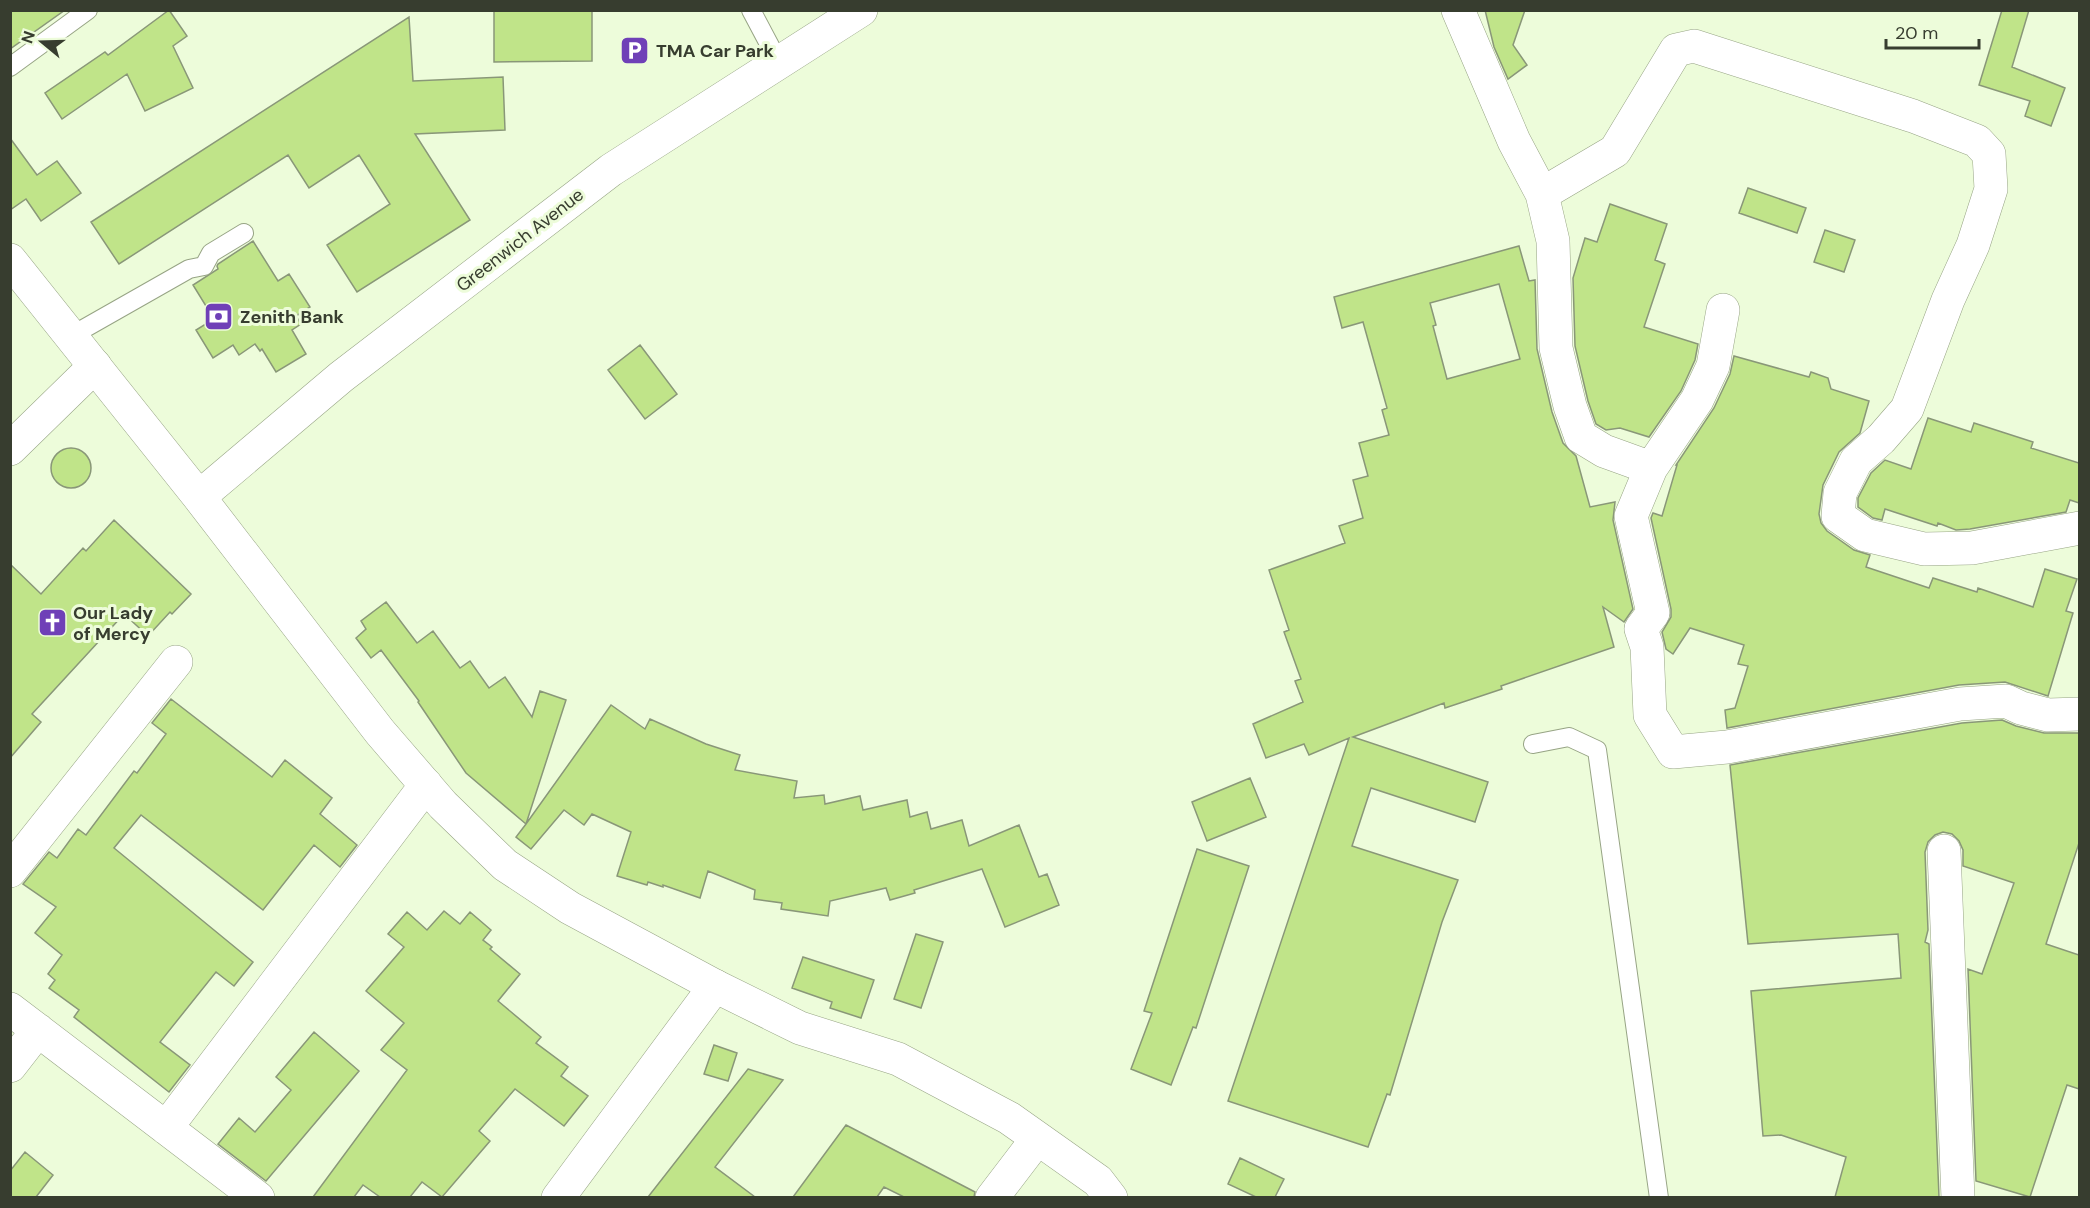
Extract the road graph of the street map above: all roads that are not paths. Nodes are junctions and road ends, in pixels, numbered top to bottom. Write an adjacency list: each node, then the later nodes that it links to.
1 (88, 10): 6 (lane)
2 (751, 10): 5 (lane)
3 (861, 10): 5 (street, Greenwich Avenue)
4 (1458, 10): 7 (street)
5 (779, 63): 15 (street, Greenwich Avenue)
6 (10, 67)
7 (1542, 194): 14 (street); 16 (street)
8 (244, 233): 11 (lane)
9 (10, 260): 11 (street)
10 (1723, 310): 14 (street)
11 (71, 336): 12 (street)
12 (95, 366): 13 (street); 15 (street)
13 (10, 449)
14 (1651, 468): 18 (street)
15 (199, 497): 20 (street)
16 (2079, 528)
17 (176, 662): 22 (street)
18 (2078, 710)
19 (1533, 744): 33 (lane)
20 (426, 785): 23 (street); 27 (street)
21 (1944, 851): 34 (street)
22 (10, 871)
23 (715, 986): 28 (street); 30 (street)
24 (10, 1009): 25 (street)
25 (38, 1030): 26 (street); 27 (street)
26 (10, 1066)
27 (166, 1128): 29 (street)
28 (1037, 1138): 31 (street); 32 (street)
29 (258, 1197)
30 (558, 1197)
31 (992, 1197)
32 (1111, 1197)
33 (1659, 1197)
34 (1958, 1197)

